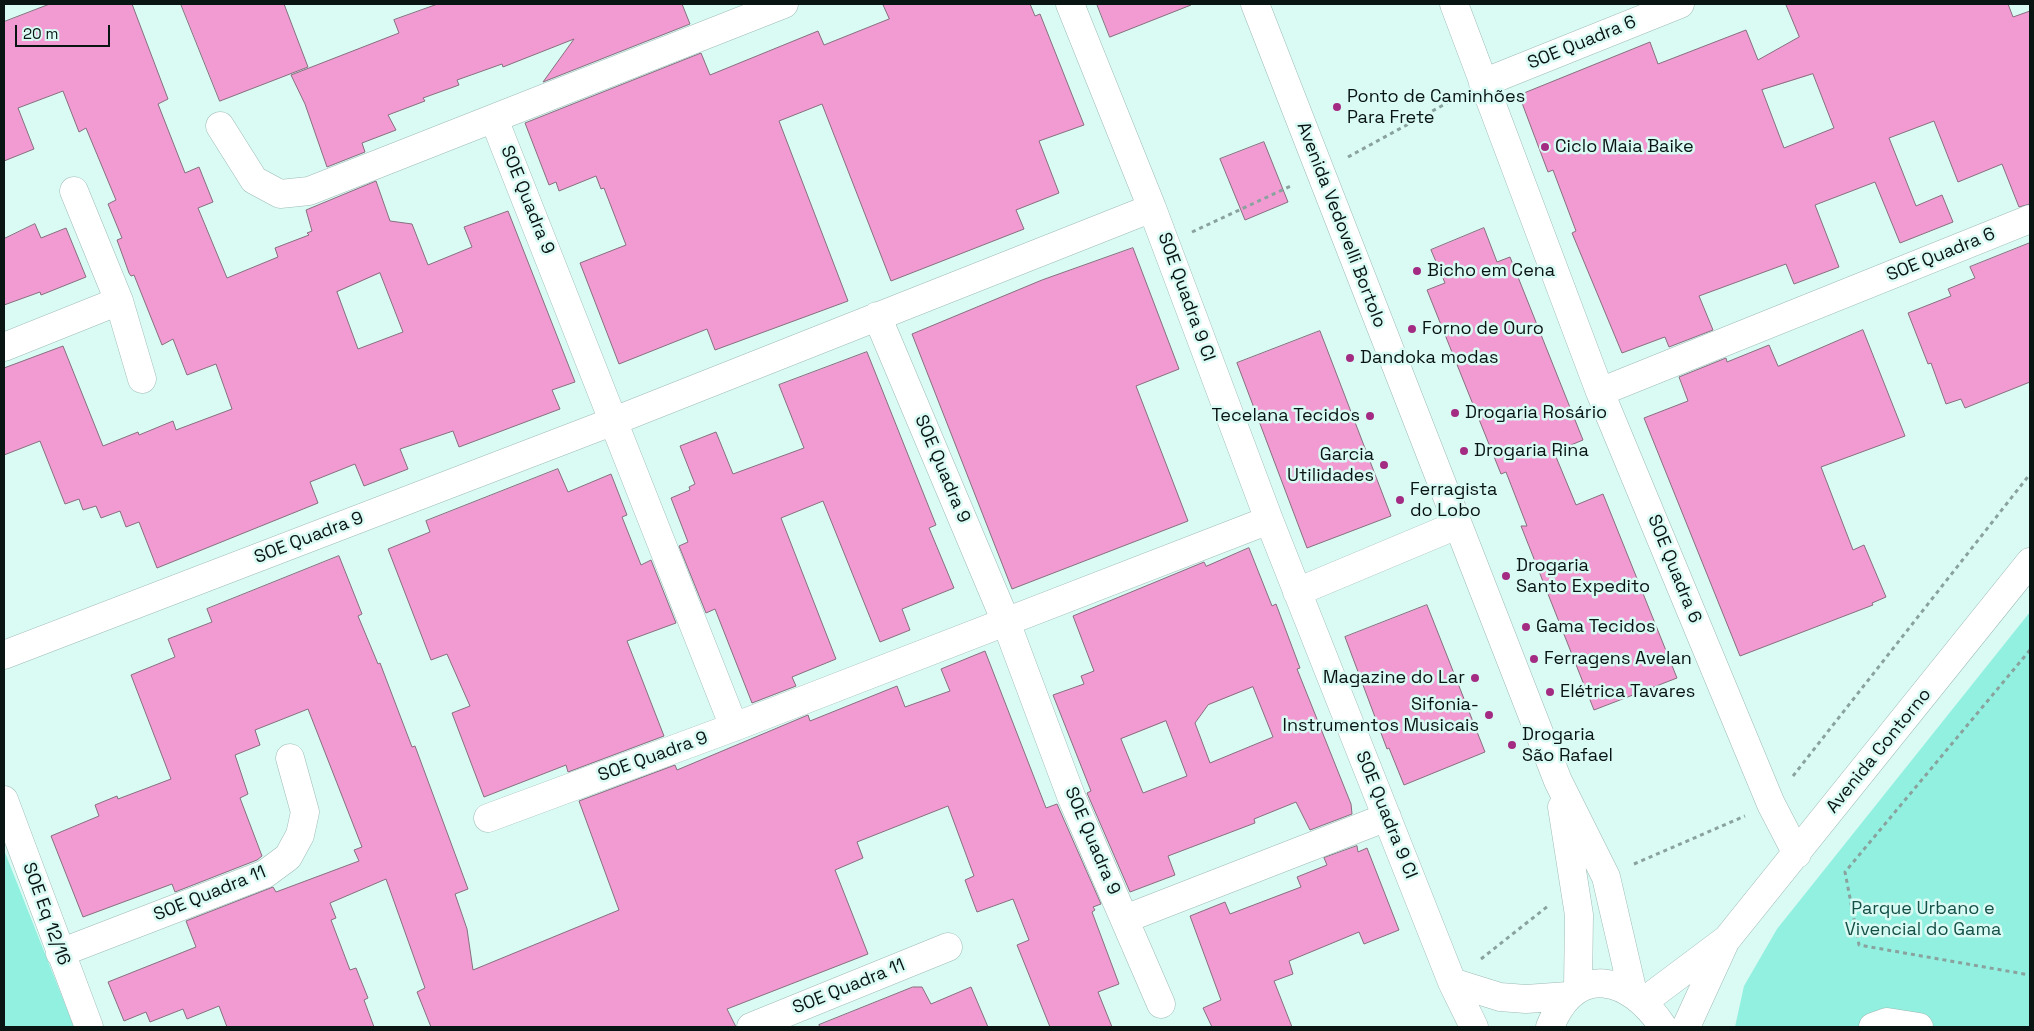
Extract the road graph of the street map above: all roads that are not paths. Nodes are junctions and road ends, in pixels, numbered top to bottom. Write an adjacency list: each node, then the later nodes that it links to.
1 (784, 4): 7 (street)
2 (1070, 4): 10 (street, SOE Quadra 9 CI)
3 (1255, 4): 19 (street, Avenida Vedovelli Bortolo)
4 (1454, 4): 6 (street, SOE Quadra 6)
5 (1680, 4): 6 (street, SOE Quadra 6)
6 (1483, 83): 16 (street, SOE Quadra 6)
7 (494, 119): 8 (street); 17 (street, SOE Quadra 9)
8 (220, 126)
9 (74, 191): 12 (street)
10 (1152, 208): 13 (street, SOE Quadra 9); 18 (street, SOE Quadra 9 CI)
11 (2030, 219): 16 (street, SOE Quadra 6)
12 (119, 301): 14 (street); 15 (street)
13 (877, 316): 17 (street, SOE Quadra 9); 22 (street, SOE Quadra 9)
14 (4, 347)
15 (142, 379)
16 (1600, 392): 30 (street, SOE Quadra 6)
17 (614, 421): 23 (street, SOE Quadra 9); 24 (street, SOE Quadra 9)
18 (1269, 520): 21 (street, SOE Quadra 9 CI); 22 (street, SOE Quadra 9)
19 (1458, 525): 21 (street); 26 (street, Avenida Vedovelli Bortolo)
20 (2030, 562): 30 (street, Avenida Contorno)
21 (1297, 592): 28 (street, SOE Quadra 9 CI)
22 (1006, 622): 24 (street, SOE Quadra 9); 31 (street, SOE Quadra 9)
23 (4, 655)
24 (734, 727): 29 (street, SOE Quadra 9)
25 (290, 758): 34 (street, SOE Quadra 11)
26 (1558, 781): 36 (street, Avenida Vedovelli Bortolo); 37 (street, Avenida Vedovelli Bortolo)
27 (4, 800): 34 (street, SOE Eq 12/16)
28 (1387, 817): 31 (street); 35 (street, SOE Quadra 9 CI)
29 (488, 818)
30 (1797, 854): 32 (street, Avenida Contorno)
31 (1125, 919): 38 (street, SOE Quadra 9)
32 (1727, 939): 37 (street, Avenida Contorno); 44 (street, Avenida Contorno)
33 (948, 947): 40 (street, SOE Quadra 11)
34 (60, 953): 39 (street, SOE Eq 12/16)
35 (1452, 982): 36 (street); 41 (street, SOE Quadra 9 CI)
36 (1573, 992): 37 (street); 42 (street)
37 (1638, 997): 43 (street)
38 (1161, 1004)
39 (90, 1027)
40 (751, 1027)
41 (1474, 1027)
42 (1550, 1027)
43 (1663, 1027)
44 (1686, 1027)
45 (1873, 1027): 46 (street)
46 (1918, 1027)

